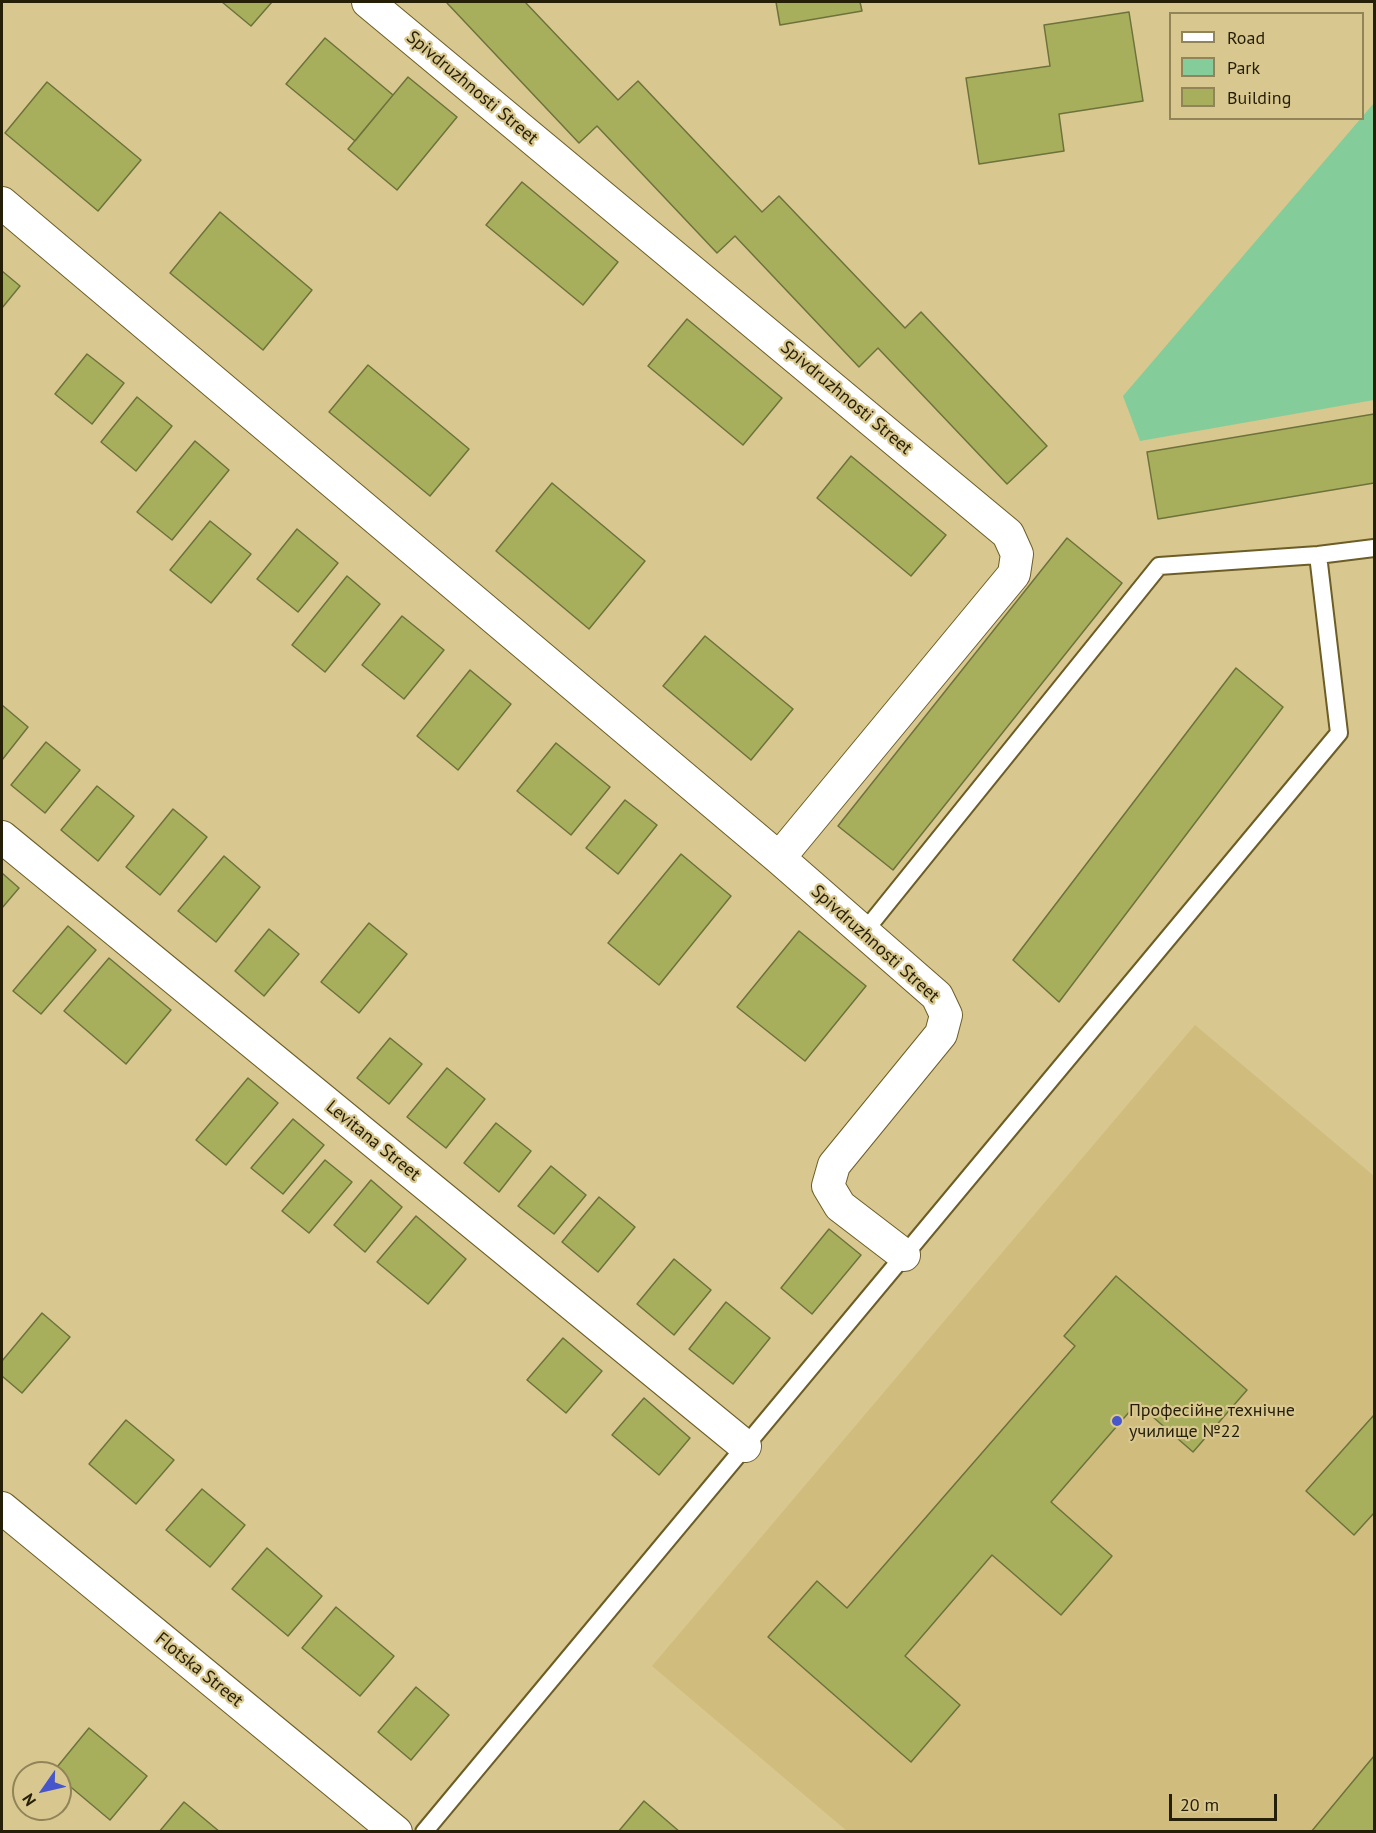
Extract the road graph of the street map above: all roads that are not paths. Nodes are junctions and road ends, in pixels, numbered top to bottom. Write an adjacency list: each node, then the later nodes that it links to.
1 (368, 2): 6 (street, Spivdruzhnosti Street)
2 (2, 203): 6 (street, Spivdruzhnosti Street)
3 (1374, 548): 4 (lane)
4 (1318, 555): 7 (lane); 8 (lane)
5 (2, 837): 9 (street, Levitana Street)
6 (779, 858): 7 (street, Spivdruzhnosti Street)
7 (864, 933): 8 (street, Spivdruzhnosti Street)
8 (904, 1254): 9 (lane)
9 (745, 1446): 12 (lane)
10 (2, 1508): 11 (street, Flotska Street)
11 (396, 1832)
12 (424, 1832)

